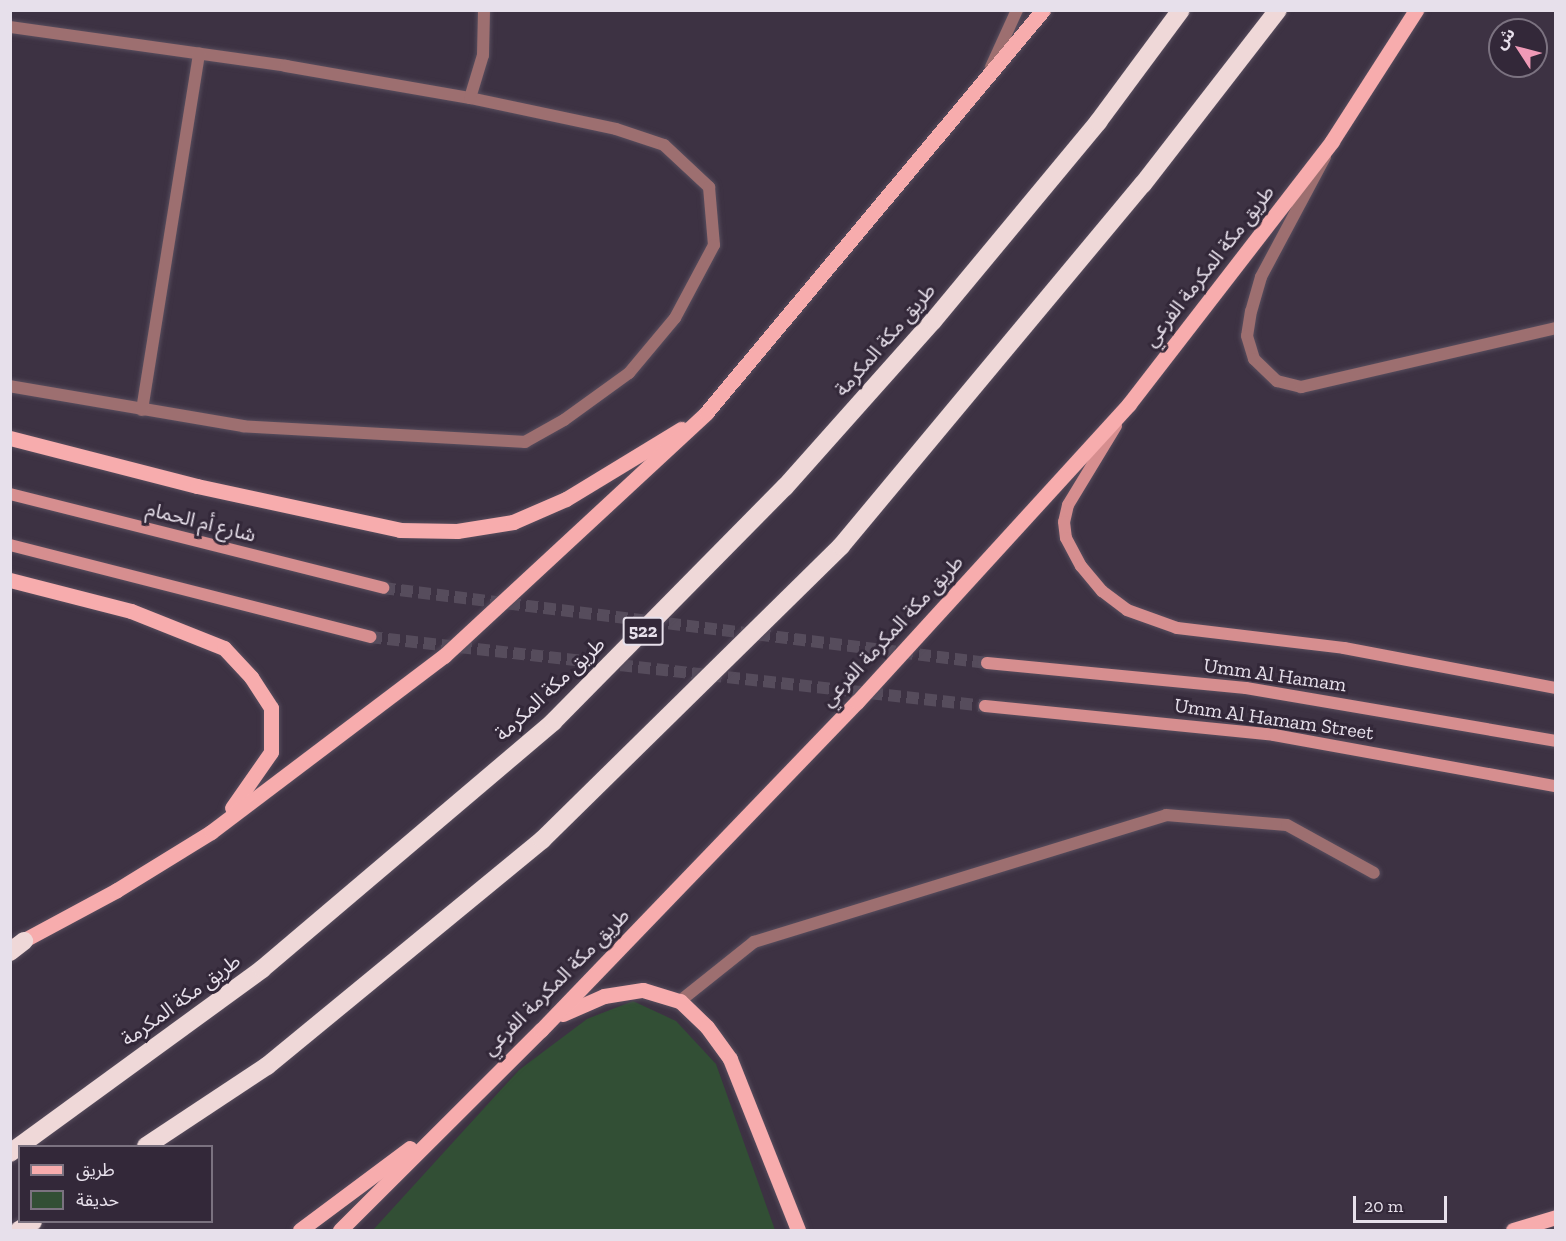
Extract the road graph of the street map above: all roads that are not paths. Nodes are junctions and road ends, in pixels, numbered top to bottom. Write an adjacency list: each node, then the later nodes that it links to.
1 (484, 10): 10 (street)
2 (1017, 10): 9 (street)
3 (1043, 10): 9 (main road)
4 (1181, 10): 34 (highway, طريق مكة المكرمة / 522)
5 (1278, 10): 35 (highway)
6 (1416, 10): 11 (main road, طريق مكة المكرمة الفرعي)
7 (10, 27): 8 (street)
8 (199, 54): 10 (street); 15 (street)
9 (984, 84): 16 (main road)
10 (470, 98): 15 (street)
11 (1332, 141): 12 (street); 14 (main road, طريق مكة المكرمة الفرعي)
12 (1556, 328)
13 (10, 386): 15 (street)
14 (1129, 404): 24 (main road); 32 (main road, طريق مكة المكرمة الفرعي)
15 (142, 410)
16 (706, 413): 17 (main road); 28 (main road)
17 (10, 438)
18 (10, 494): 21 (main road, شارع أم الحمام)
19 (10, 545): 22 (main road)
20 (10, 580): 28 (main road)
21 (383, 588)
22 (370, 637)
23 (987, 663): 26 (main road, Umm Al Hamam)
24 (1556, 688)
25 (985, 706): 27 (main road, Umm Al Hamam Street)
26 (1556, 741)
27 (1556, 786)
28 (211, 832): 30 (main road)
29 (1374, 873): 31 (street)
30 (15, 946)
31 (680, 1001): 32 (main road); 39 (main road)
32 (541, 1030): 33 (main road, طريق مكة المكرمة الفرعي)
33 (447, 1120): 37 (main road); 38 (main road, طريق مكة المكرمة الفرعي)
34 (21, 1145)
35 (148, 1145)
36 (1556, 1216): 40 (main road)
37 (300, 1230)
38 (340, 1230)
39 (798, 1230)
40 (1513, 1230)

